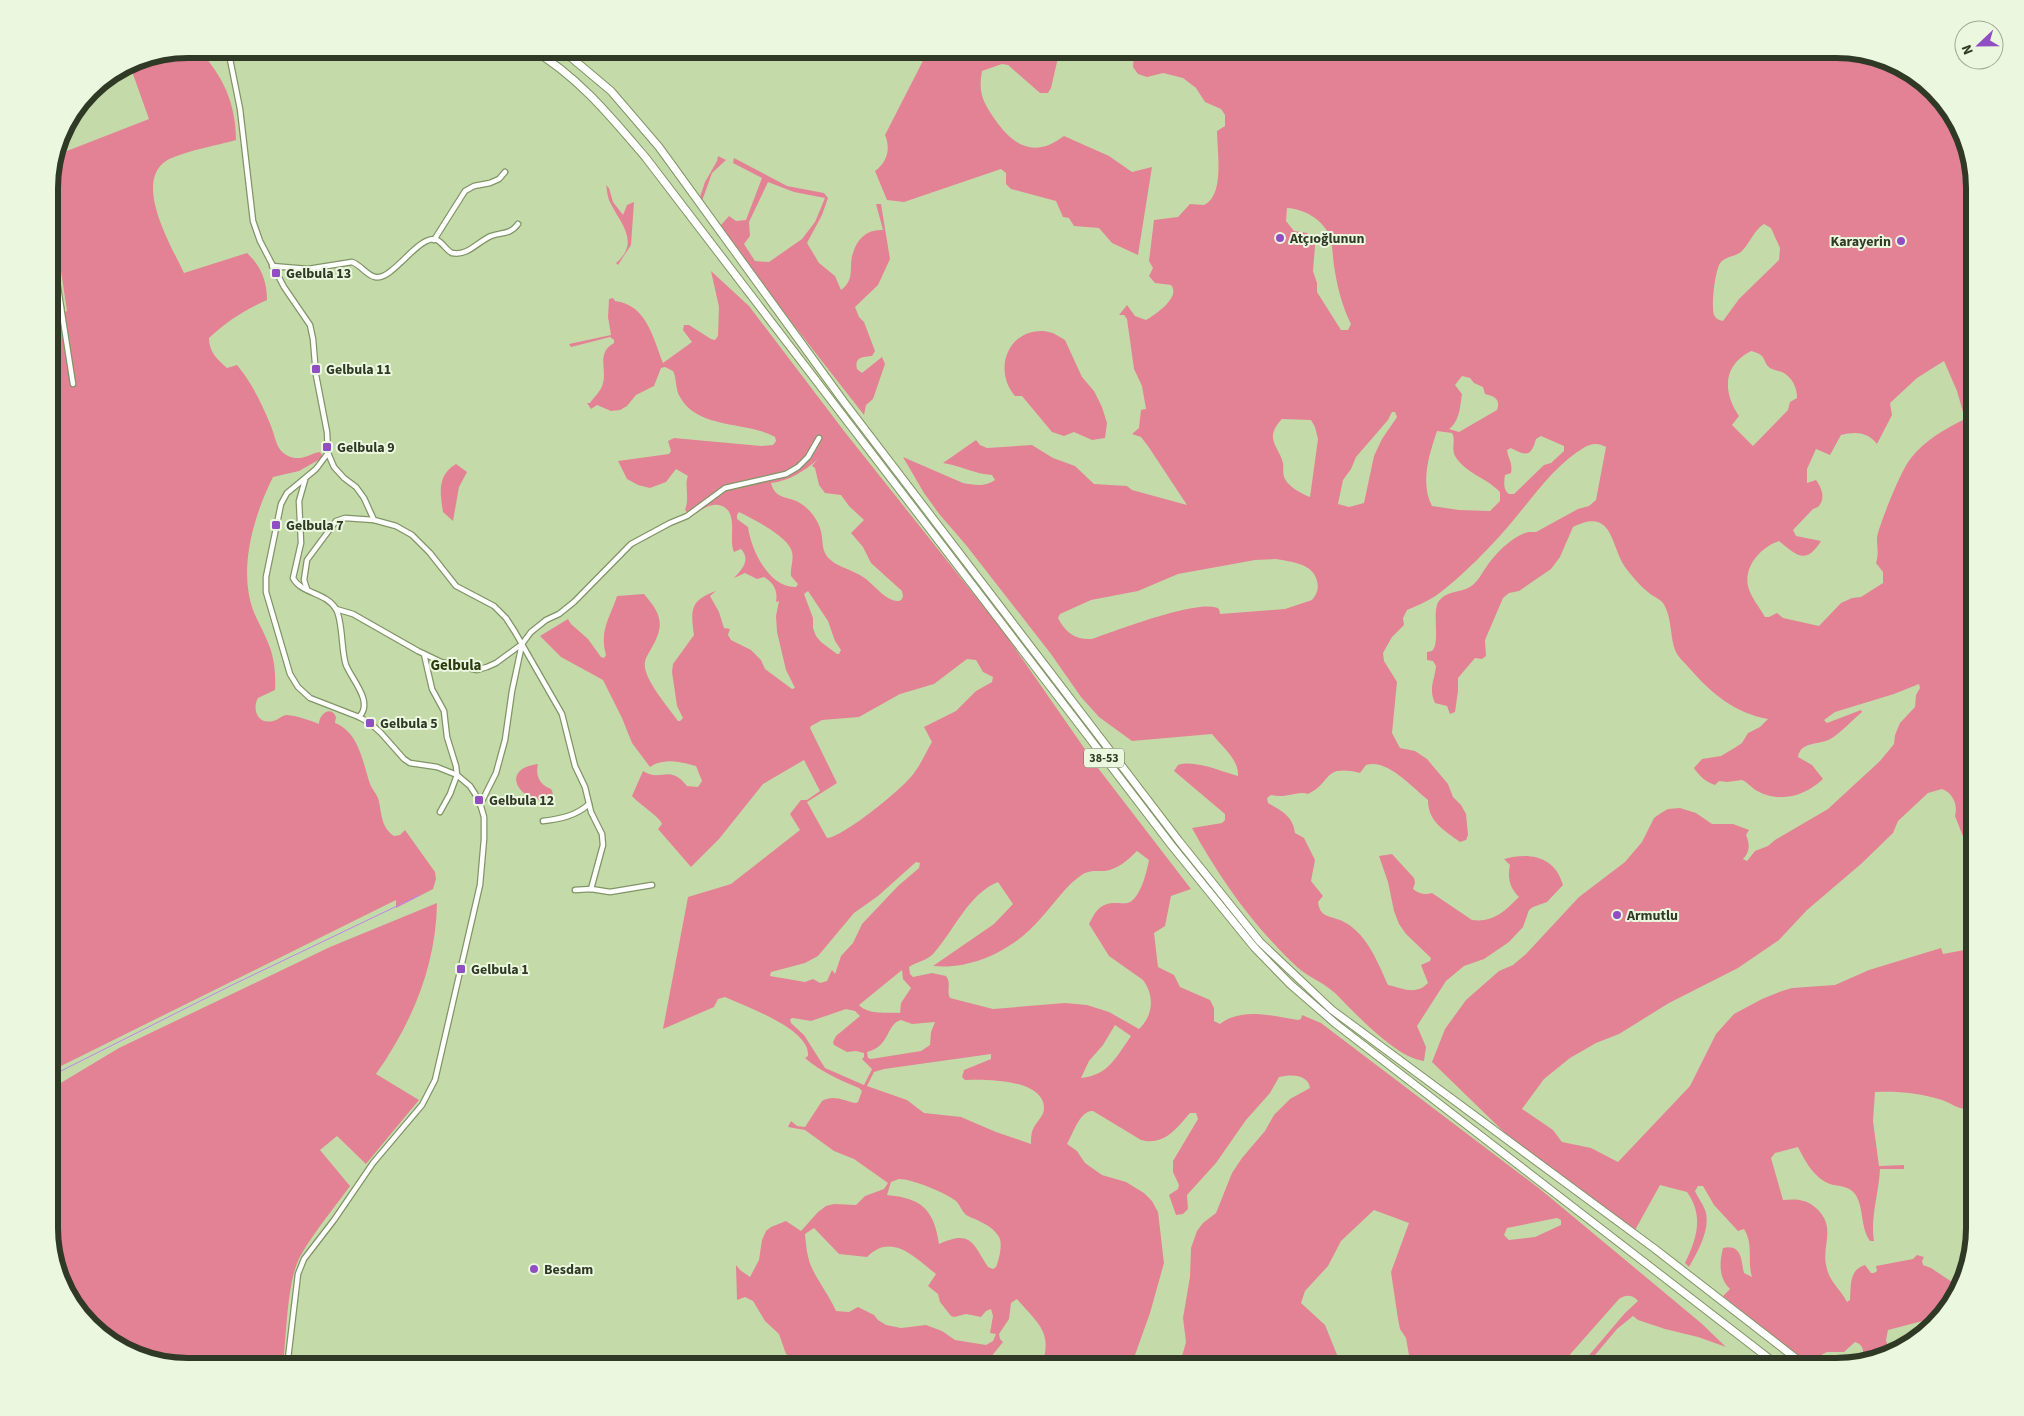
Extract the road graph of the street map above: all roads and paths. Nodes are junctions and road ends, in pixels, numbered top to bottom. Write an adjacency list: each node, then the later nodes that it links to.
1 (230, 57): 7 (street)
2 (544, 57): 30 (highway, 38-53)
3 (570, 57): 31 (highway, 38-53)
4 (505, 172): 6 (street)
5 (518, 224): 6 (street)
6 (434, 240): 7 (street)
7 (272, 266): 13 (street)
8 (58, 288): 9 (street)
9 (61, 307): 10 (street); 11 (street)
10 (58, 308)
11 (73, 384)
12 (819, 438): 18 (street)
13 (328, 453): 14 (street); 15 (street)
14 (306, 477): 16 (street); 20 (street)
15 (374, 520): 16 (street); 18 (street)
16 (307, 589): 17 (street)
17 (336, 609): 19 (street); 20 (street)
18 (522, 644): 19 (street); 22 (street); 23 (street)
19 (424, 654): 21 (street)
20 (359, 716): 21 (street)
21 (457, 775): 23 (street); 24 (street)
22 (589, 804): 25 (street); 27 (street)
23 (480, 805): 29 (street)
24 (440, 812)
25 (543, 821)
26 (652, 885): 27 (street)
27 (591, 889): 28 (street)
28 (576, 890)
29 (288, 1358)
30 (1768, 1358)
31 (1795, 1358)

